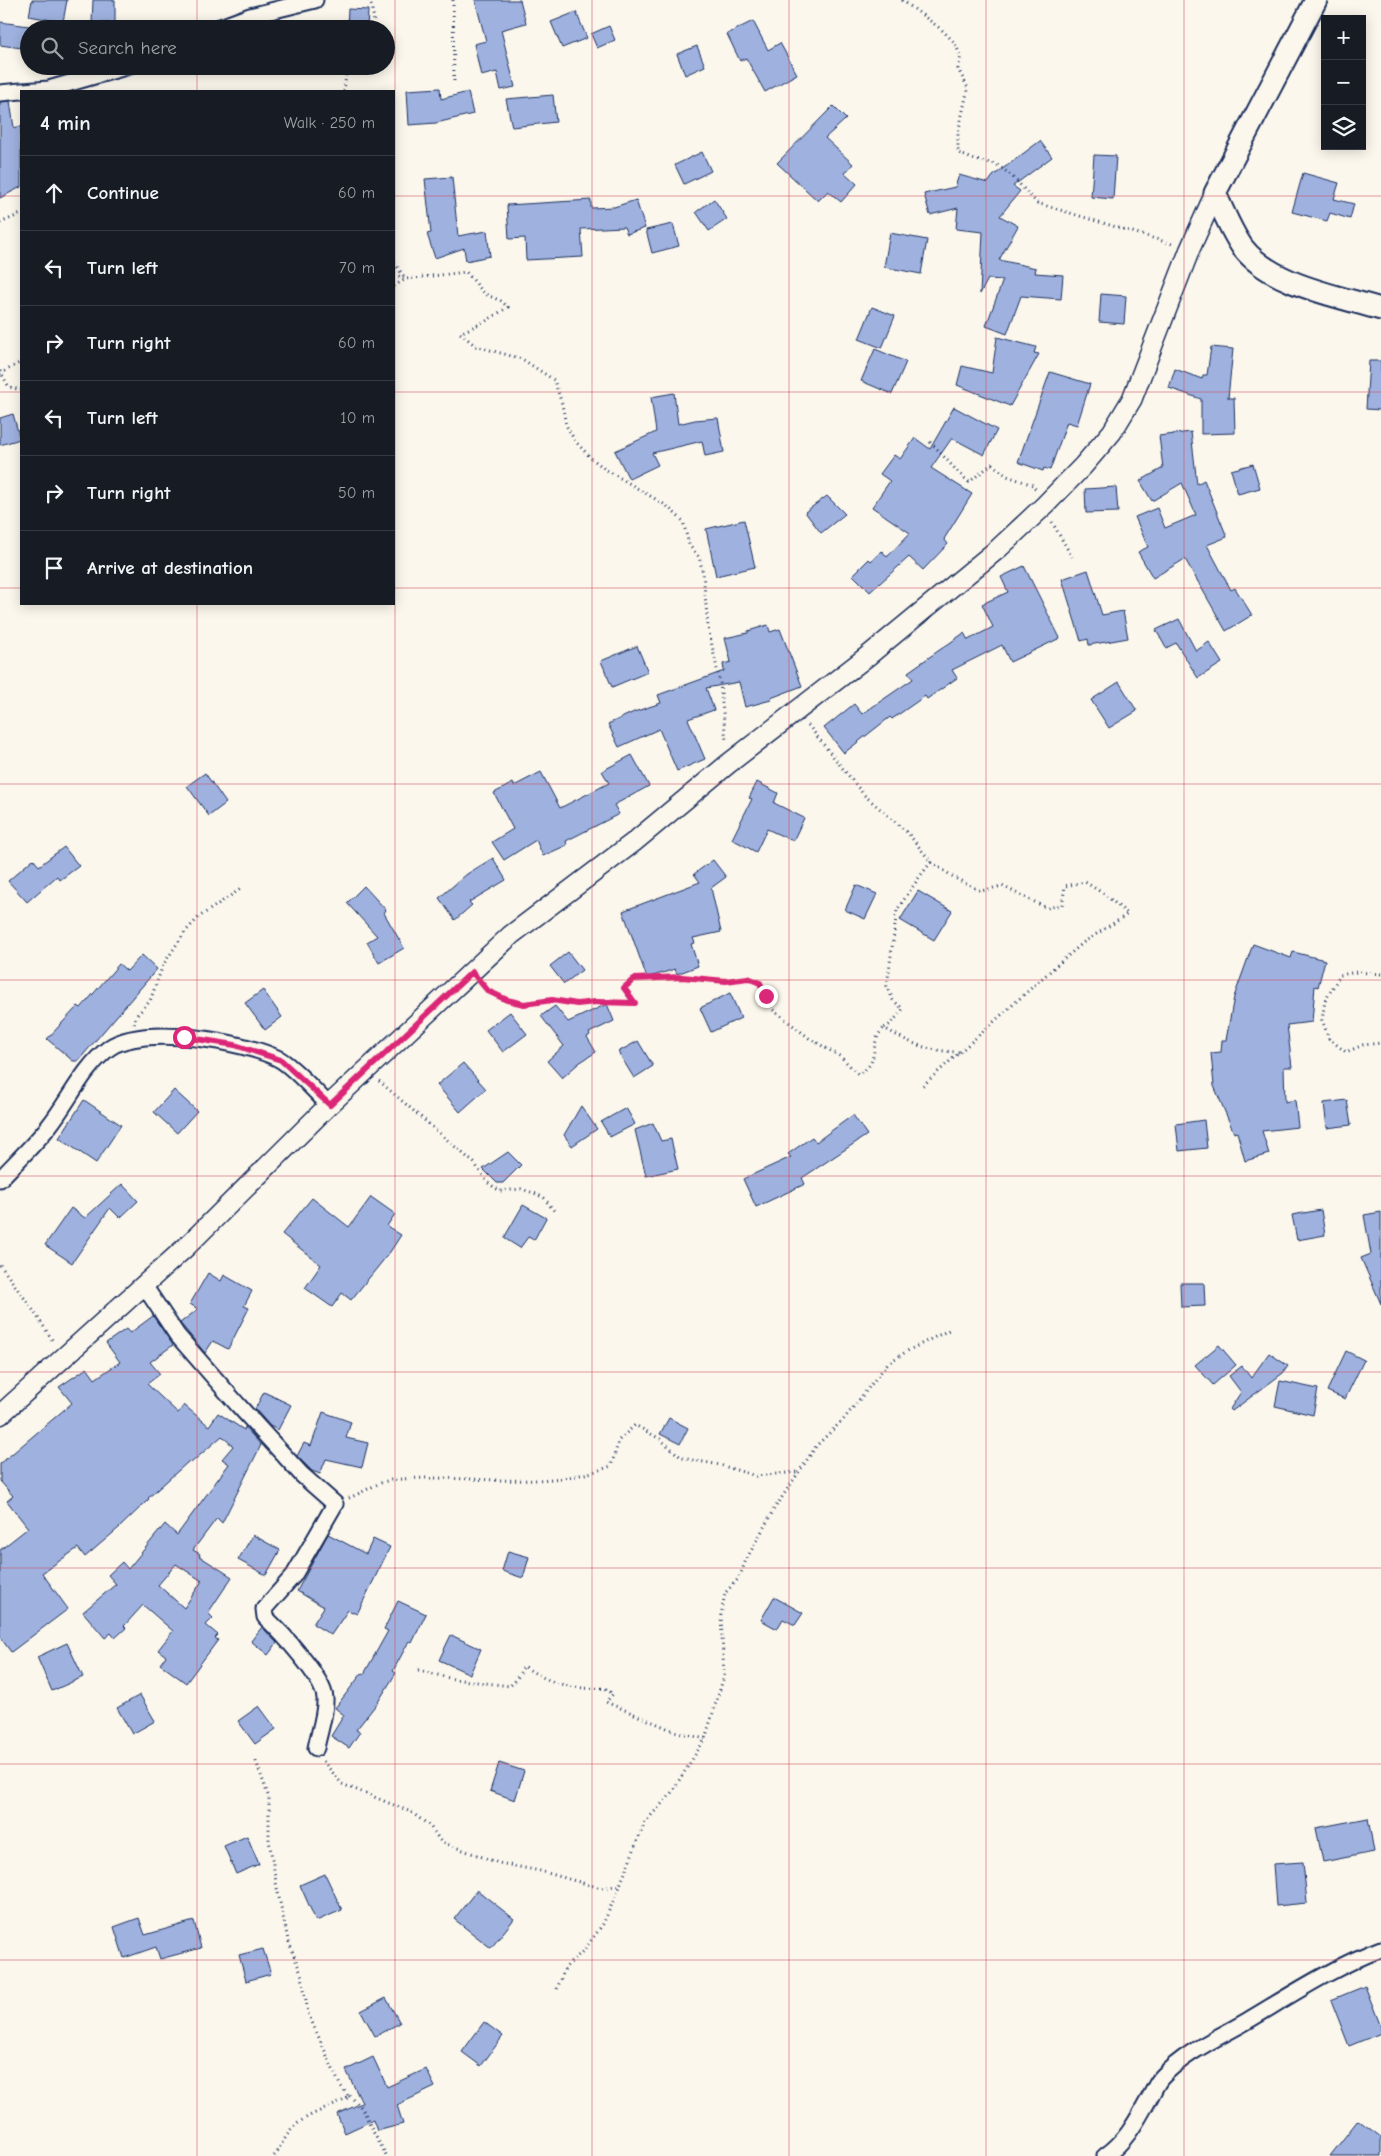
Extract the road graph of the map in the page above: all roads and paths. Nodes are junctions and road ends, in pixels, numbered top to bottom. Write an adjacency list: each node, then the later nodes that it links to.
1 (315, 0): 6 (street)
2 (370, 0): 7 (path)
3 (452, 0): 10 (path)
4 (902, 0): 18 (path)
5 (1316, 0): 15 (main road)
6 (240, 20)
7 (374, 20)
8 (98, 75): 11 (street)
9 (346, 75): 12 (path)
10 (454, 81)
11 (36, 90)
12 (344, 90)
13 (20, 91): 14 (street)
14 (0, 93)
15 (1215, 193): 18 (street); 23 (main road)
16 (20, 214): 17 (path)
17 (0, 223)
18 (1190, 249): 28 (street)
19 (395, 264): 21 (path)
20 (395, 274): 21 (path)
21 (406, 279): 22 (path); 31 (path)
22 (395, 285)
23 (1381, 309)
24 (20, 363): 25 (path)
25 (0, 373): 26 (path)
26 (20, 390)
27 (930, 442): 28 (path)
28 (1045, 505): 29 (path); 30 (street)
29 (1072, 557)
30 (796, 711): 31 (street); 32 (path)
31 (728, 764): 34 (street)
32 (931, 862): 36 (path); 39 (path)
33 (242, 888): 37 (path)
34 (472, 972): 36 (path); 40 (street)
35 (1381, 974): 38 (path)
36 (884, 1028): 39 (path)
37 (128, 1039): 42 (street); 43 (street)
38 (1381, 1043)
39 (959, 1052): 41 (path)
40 (367, 1071): 42 (street); 44 (path)
41 (920, 1088)
42 (330, 1105): 46 (street)
43 (0, 1179)
44 (555, 1212)
45 (0, 1265): 48 (path)
46 (143, 1284): 48 (street); 51 (street)
47 (951, 1329): 50 (path)
48 (63, 1357): 49 (street)
49 (0, 1415)
50 (798, 1472): 51 (path); 53 (path)
51 (336, 1504): 54 (street)
52 (418, 1670): 53 (path)
53 (705, 1739): 56 (path)
54 (316, 1748): 56 (path)
55 (256, 1761): 59 (path)
56 (620, 1885): 58 (path)
57 (1381, 1949): 62 (street)
58 (557, 1989)
59 (348, 2095): 60 (path); 61 (path)
60 (274, 2156)
61 (386, 2156)
62 (1104, 2156)

